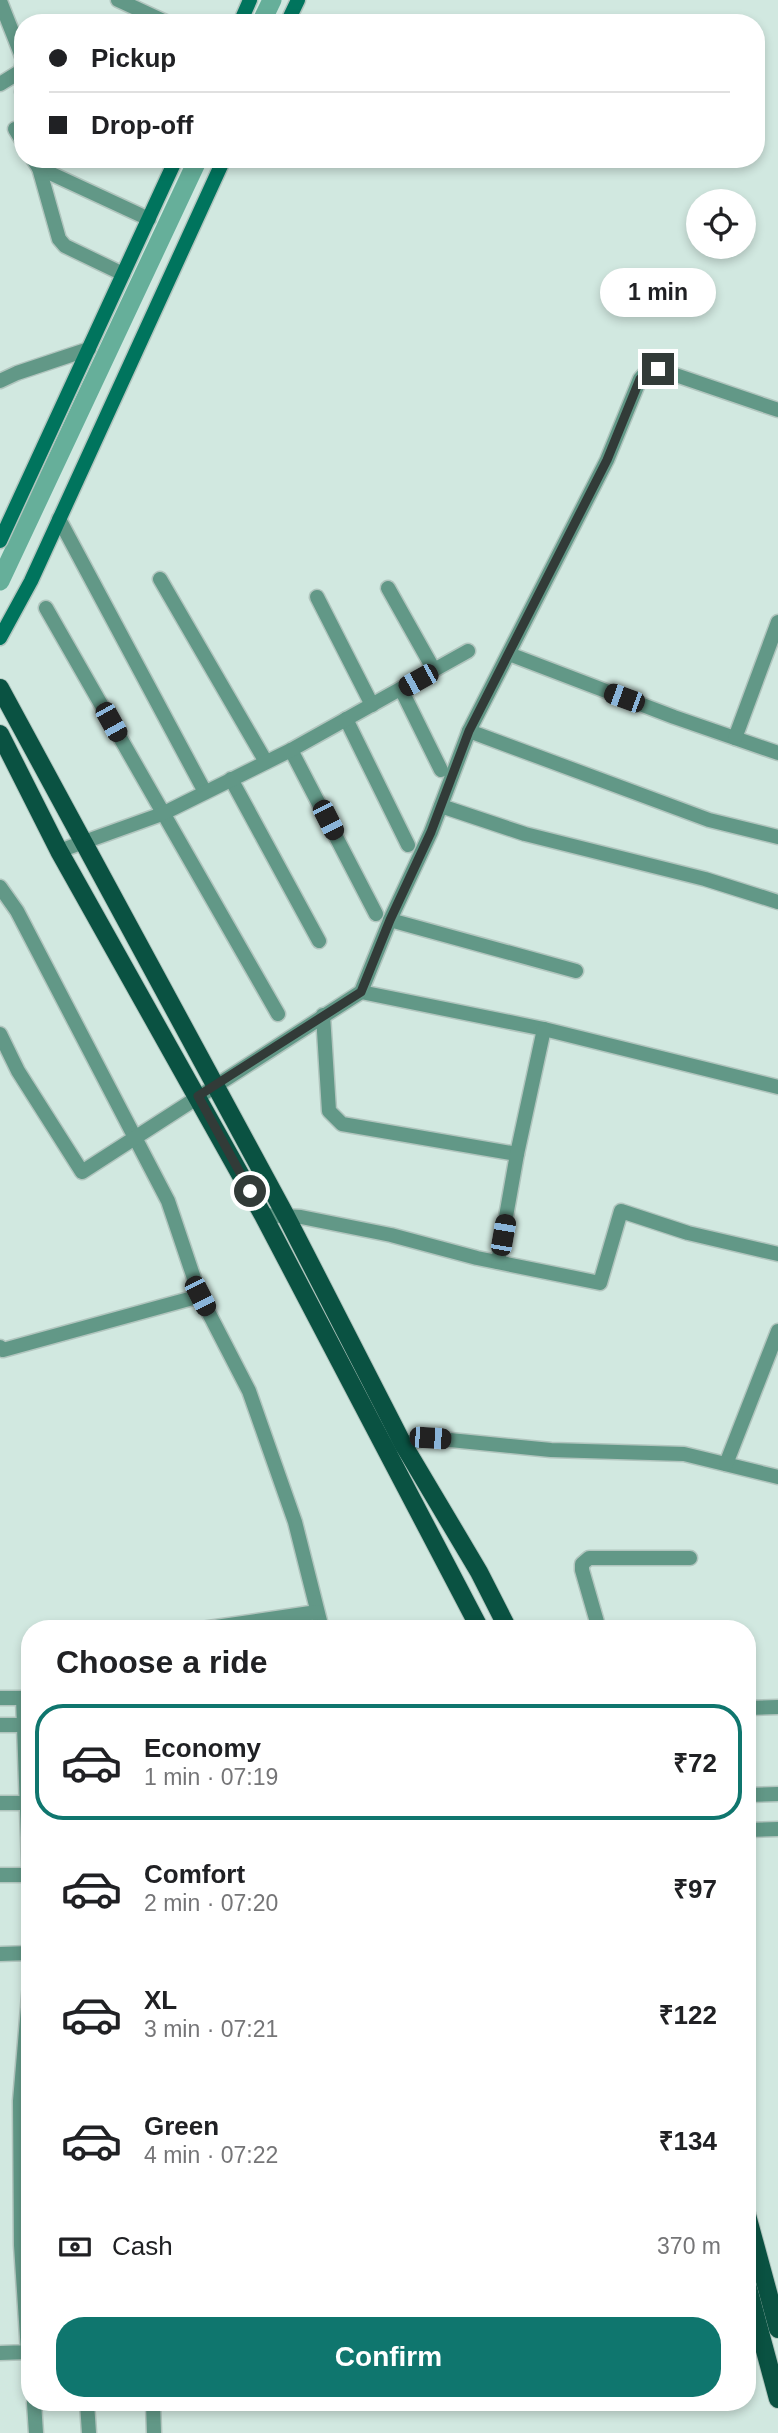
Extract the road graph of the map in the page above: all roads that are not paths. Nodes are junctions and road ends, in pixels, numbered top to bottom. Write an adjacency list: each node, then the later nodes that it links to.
1 (118, 0): 3 (street)
2 (0, 1): 4 (street)
3 (148, 14)
4 (14, 37)
5 (37, 168): 10 (street)
6 (44, 168): 9 (street)
7 (172, 168): 9 (street)
8 (220, 168): 14 (street)
9 (149, 219): 10 (street)
10 (123, 274): 11 (street)
11 (89, 349): 12 (street); 15 (street)
12 (0, 381)
13 (778, 410): 23 (street)
14 (59, 519): 21 (street); 37 (street)
15 (0, 541)
16 (160, 579): 34 (street)
17 (388, 588): 24 (street)
18 (317, 597): 27 (street)
19 (46, 608): 39 (street)
20 (778, 622): 31 (street)
21 (0, 638)
22 (468, 651): 24 (street)
23 (509, 654): 29 (street); 31 (street)
24 (434, 670): 26 (street)
25 (0, 688): 41 (main road)
26 (401, 689): 27 (street); 35 (street)
27 (372, 705): 28 (street)
28 (346, 719): 32 (street); 42 (street)
29 (469, 731): 38 (street); 40 (street)
30 (0, 734): 43 (main road)
31 (735, 738): 33 (street)
32 (292, 750): 34 (street); 46 (street)
33 (778, 752)
34 (266, 762): 36 (street)
35 (441, 770)
36 (231, 779): 37 (street); 48 (street)
37 (205, 792): 39 (street)
38 (441, 806): 45 (street); 47 (street)
39 (162, 814): 41 (street); 51 (street)
40 (778, 837)
41 (84, 842): 43 (street); 56 (main road)
42 (408, 845)
43 (59, 851): 56 (main road)
44 (0, 887): 57 (street)
45 (778, 902)
46 (376, 914)
47 (390, 920): 49 (street); 50 (street)
48 (319, 941)
49 (576, 971)
50 (361, 992): 52 (street); 53 (street)
51 (278, 1014)
52 (323, 1015): 56 (street); 58 (street)
53 (544, 1028): 55 (street); 58 (street)
54 (0, 1034): 57 (street)
55 (778, 1087)
56 (206, 1091): 57 (street); 59 (main road); 60 (main road)
57 (135, 1137): 63 (street)
58 (517, 1154): 62 (street)
59 (263, 1214): 60 (street); 67 (main road)
60 (286, 1216): 62 (street); 67 (main road)
61 (778, 1254): 62 (street)
62 (498, 1262)
63 (200, 1296): 65 (street); 71 (street)
64 (778, 1331): 66 (street)
65 (0, 1347)
66 (773, 1356): 68 (street)
67 (394, 1446): 68 (street); 74 (main road); 75 (main road)
68 (726, 1464): 69 (street)
69 (778, 1477)
70 (690, 1558): 76 (street)
71 (317, 1612): 72 (street); 73 (street)
72 (263, 1620)
73 (319, 1620)
74 (476, 1620)
75 (504, 1620)
76 (596, 1620)
77 (0, 1698): 78 (street)
78 (21, 1698)
79 (778, 1707): 80 (street)
80 (756, 1708)
81 (0, 1725): 82 (street)
82 (21, 1725)
83 (778, 1794): 84 (street)
84 (756, 1795)
85 (0, 1803): 86 (street)
86 (21, 1803)
87 (778, 1829): 88 (street)
88 (756, 1830)
89 (0, 1875): 90 (street)
90 (21, 1875)
91 (21, 1953): 92 (street)
92 (0, 1954)
93 (756, 2248): 95 (main road)
94 (756, 2317): 98 (main road)
95 (778, 2329)
96 (0, 2353): 97 (street)
97 (21, 2353)
98 (778, 2399)
99 (35, 2411): 102 (street)
100 (88, 2411): 103 (street)
101 (153, 2411): 104 (street)
102 (36, 2433)
103 (89, 2433)
104 (154, 2433)

